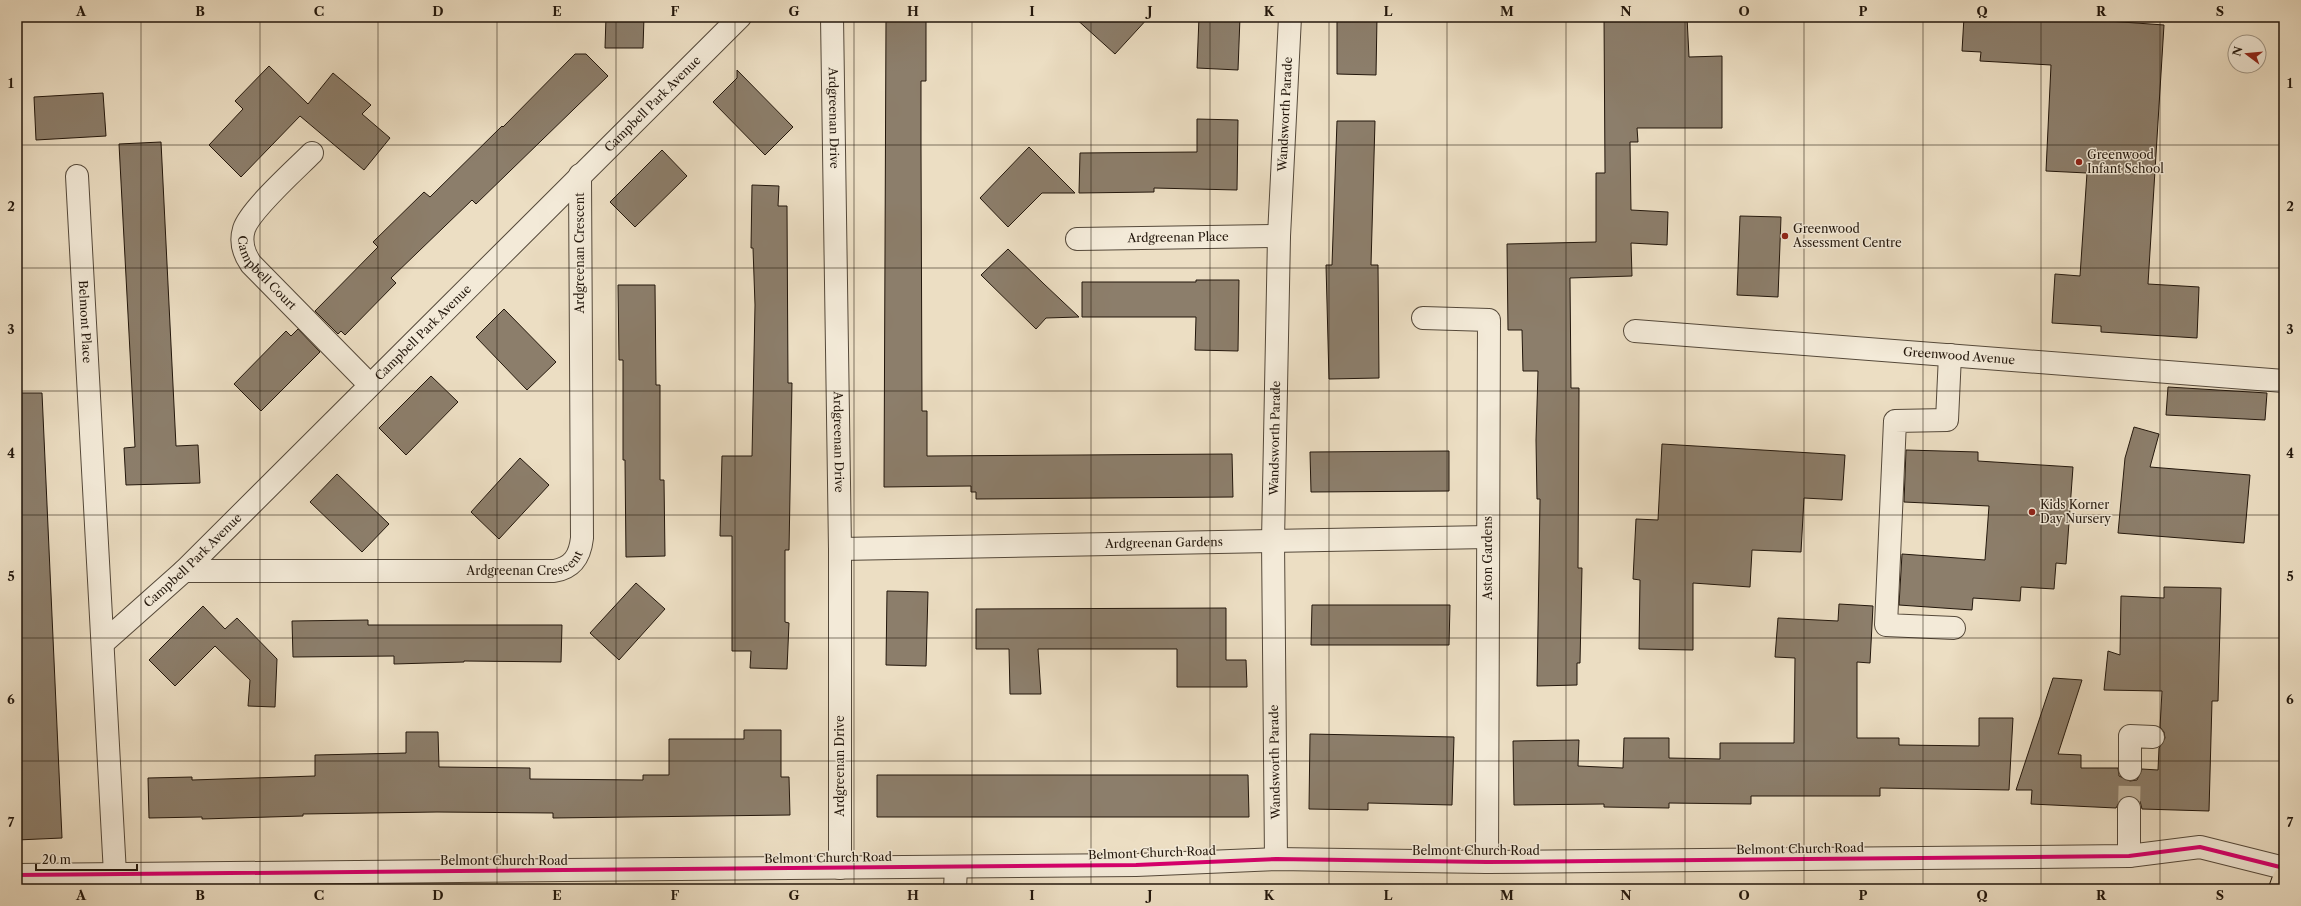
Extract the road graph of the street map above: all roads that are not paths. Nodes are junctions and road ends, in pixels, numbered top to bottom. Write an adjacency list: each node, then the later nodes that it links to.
1 (740, 17): 5 (street, Campbell Park Avenue)
2 (832, 17): 16 (street, Ardgreenan Drive)
3 (1290, 17): 7 (street, Wandsworth Parade)
4 (312, 152): 13 (street, Campbell Court)
5 (580, 175): 13 (street, Campbell Park Avenue); 17 (street, Ardgreenan Crescent)
6 (77, 176): 19 (street, Belmont Place)
7 (1279, 236): 8 (street, Ardgreenan Place); 15 (street, Wandsworth Parade)
8 (1077, 239)
9 (1423, 318): 14 (street, Aston Gardens)
10 (1634, 331): 11 (street, Greenwood Avenue)
11 (1950, 355): 12 (street, Greenwood Avenue); 18 (street)
12 (2284, 381)
13 (370, 385): 17 (street, Campbell Park Avenue)
14 (1488, 537): 15 (street, Ardgreenan Gardens); 25 (street, Aston Gardens)
15 (1273, 541): 16 (street, Ardgreenan Gardens); 24 (street, Wandsworth Parade)
16 (840, 549): 27 (street, Ardgreenan Drive)
17 (184, 571): 19 (street, Campbell Park Avenue)
18 (1954, 628)
19 (103, 643): 29 (street)
20 (2153, 736): 21 (street)
21 (2130, 769)
22 (2129, 808): 23 (street)
23 (2129, 856): 25 (street, Belmont Church Road); 28 (street, Belmont Church Road)
24 (1276, 859): 25 (street, Belmont Church Road); 26 (street, Belmont Church Road)
25 (1486, 862)
26 (956, 866): 27 (street, Belmont Church Road); 33 (street)
27 (840, 868): 32 (street, Belmont Church Road)
28 (2284, 868)
29 (115, 874): 30 (street, Belmont Church Road); 32 (street, Belmont Church Road)
30 (17, 875)
31 (2284, 878): 34 (main road)
32 (365, 880)
33 (955, 889)
34 (2280, 889)

